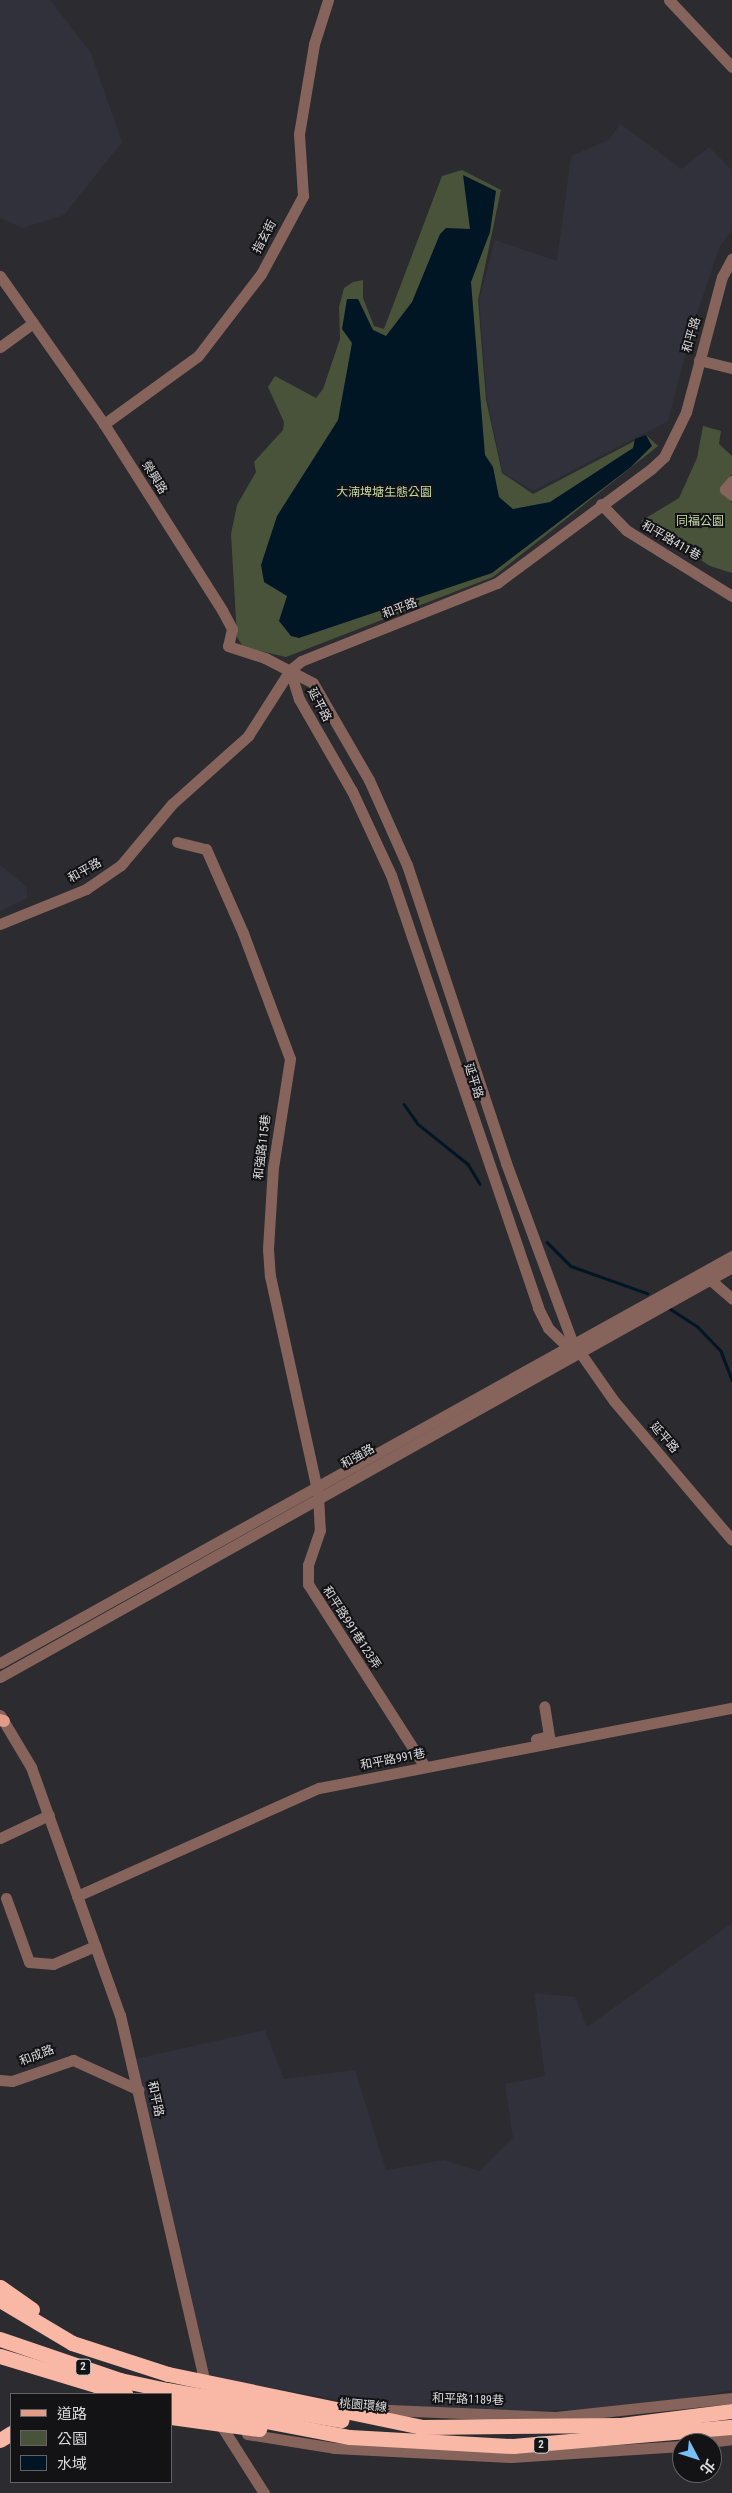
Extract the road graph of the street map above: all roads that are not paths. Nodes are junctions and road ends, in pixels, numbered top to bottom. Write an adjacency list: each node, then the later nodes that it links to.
1 (328, 0): 10 (street, 指玄街)
2 (669, 0): 3 (street)
3 (732, 67)
4 (732, 258): 8 (street, 和平路)
5 (0, 276): 6 (street, 榮興路)
6 (33, 323): 7 (street); 10 (street, 榮興路)
7 (0, 347)
8 (699, 360): 9 (street); 13 (street, 和平路)
9 (732, 368)
10 (104, 424): 15 (street, 榮興路)
11 (732, 481): 12 (street)
12 (732, 495)
13 (601, 504): 14 (street, 和平路411巷); 15 (street, 和平路)
14 (732, 596)
15 (290, 670): 17 (street, 和平路); 22 (street, 延平路); 22 (street, 延平路)
16 (177, 842): 23 (street, 和強路115巷)
17 (0, 924)
18 (732, 1256): 20 (street, 和強路)
19 (732, 1267): 20 (street, 和強路)
20 (706, 1276): 21 (street); 22 (street, 和強路)
21 (732, 1299)
22 (571, 1346): 23 (street, 和強路); 24 (street, 延平路)
23 (317, 1490): 25 (street, 和強路); 26 (street, 和強路); 31 (street, 和平路991巷123弄)
24 (732, 1540)
25 (0, 1663)
26 (0, 1677)
27 (544, 1706): 30 (street)
28 (732, 1708): 31 (street, 和平路991巷)
29 (1, 1719): 32 (street, 和平路)
30 (527, 1740)
31 (425, 1767): 34 (street, 和平路991巷)
32 (49, 1815): 33 (street); 34 (street, 和平路)
33 (0, 1838)
34 (77, 1896): 36 (street, 和平路)
35 (6, 1898): 36 (street)
36 (96, 1946): 38 (street, 和平路)
37 (0, 2080): 38 (street, 和成路)
38 (139, 2090): 44 (street, 和平路)
39 (0, 2287): 43 (highway)
40 (0, 2300): 43 (highway)
41 (0, 2339): 46 (highway, 桃園環線 / 2)
42 (0, 2356): 45 (highway, 2)
43 (125, 2361): 52 (highway, bridge)
44 (205, 2384): 49 (street, 和平路1189巷); 54 (street, 和平路)
45 (122, 2393)
46 (157, 2393)
47 (172, 2397): 52 (highway, 桃園環線 / 2, bridge)
48 (172, 2398): 55 (highway, 桃園環線 / 2, bridge)
49 (732, 2398)
50 (732, 2411): 52 (highway, 桃園環線 / 2)
51 (172, 2417): 55 (highway, bridge)
52 (422, 2426)
53 (732, 2427): 55 (highway, 桃園環線 / 2)
54 (221, 2430): 56 (street); 57 (street, 和平路)
55 (350, 2437)
56 (672, 2447)
57 (264, 2493)

